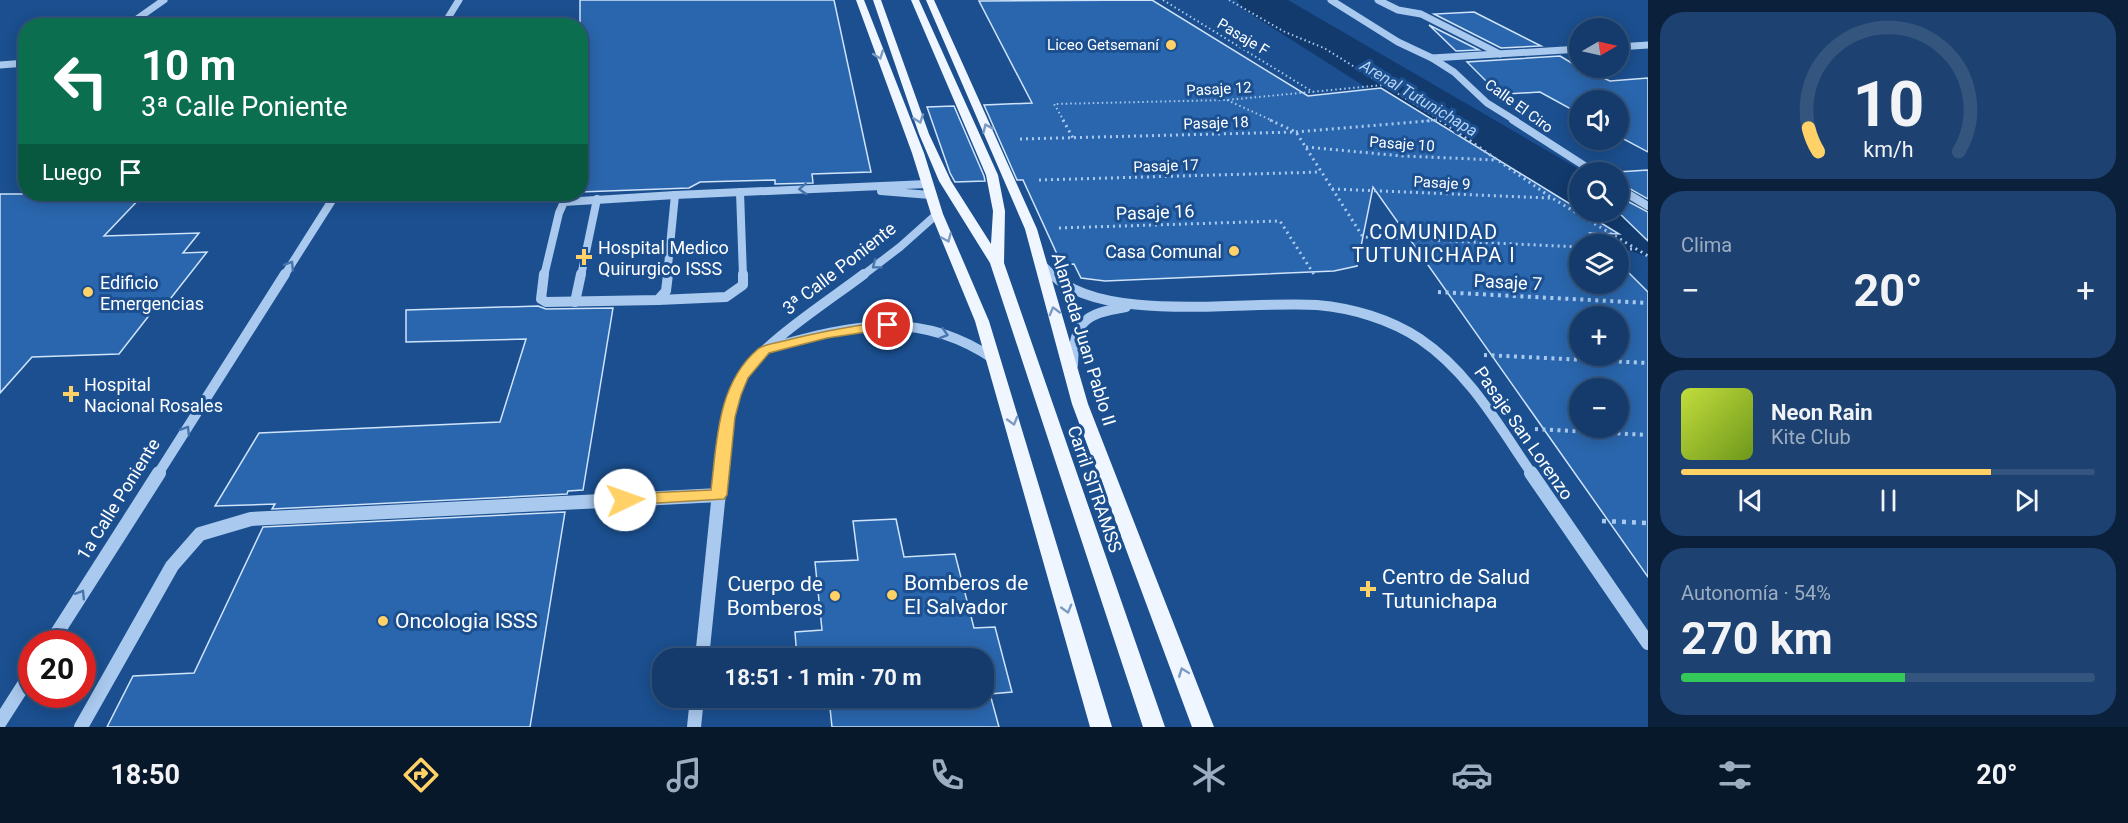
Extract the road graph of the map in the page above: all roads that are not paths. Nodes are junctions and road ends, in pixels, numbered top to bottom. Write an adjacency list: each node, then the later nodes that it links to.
1 (164, 0): 9 (street)
2 (459, 0): 10 (street)
3 (860, 0): 19 (main road, one-way to 19)
4 (877, 0): 30 (main road, Carril SITRAMSS, one-way to 30)
5 (915, 0): 30 (main road, Carril SITRAMSS)
6 (930, 0): 29 (main road, Alameda Juan Pablo II, one-way to 6)
7 (1331, 0): 15 (street, Calle El Ciro)
8 (1378, 0): 14 (street)
9 (138, 18)
10 (448, 18)
11 (1648, 45): 12 (street)
12 (1629, 46)
13 (1569, 50): 14 (street)
14 (1500, 54): 15 (street)
15 (1432, 58): 18 (street, Calle El Ciro)
16 (18, 64): 17 (street)
17 (0, 65)
18 (1578, 162)
19 (929, 189): 20 (street, one-way to 20); 28 (main road)
20 (740, 192): 21 (street); 31 (street)
21 (675, 195): 23 (street); 31 (street)
22 (1629, 195): 27 (street)
23 (597, 199): 24 (street); 32 (street)
24 (588, 200)
25 (332, 201): 38 (street, 1a Calle Poniente, one-way to 25)
26 (575, 201): 32 (street)
27 (1648, 206)
28 (937, 214): 34 (street, 3ª Calle Poniente, one-way to 34); 35 (main road, one-way to 35)
29 (1038, 254): 33 (street, Pasaje San Lorenzo); 36 (main road, Alameda Juan Pablo II, one-way to 29)
30 (997, 263): 47 (main road, Carril SITRAMSS)
31 (658, 300): 32 (street)
32 (575, 302)
33 (1142, 305): 36 (street, Pasaje San Lorenzo); 39 (street, Pasaje San Lorenzo)
34 (764, 350): 35 (street, 3ª Calle Poniente, one-way to 35); 37 (street, 3ª Calle Poniente)
35 (995, 360): 46 (main road, one-way to 46)
36 (1073, 380): 48 (main road, Alameda Juan Pablo II, one-way to 36)
37 (719, 495): 40 (street, 3ª Calle Poniente); 44 (street)
38 (59, 630)
39 (1648, 643)
40 (703, 648)
41 (18, 694): 43 (street)
42 (696, 708): 45 (street)
43 (0, 722)
44 (81, 727)
45 (694, 727)
46 (1101, 727)
47 (1154, 727)
48 (1203, 727)

